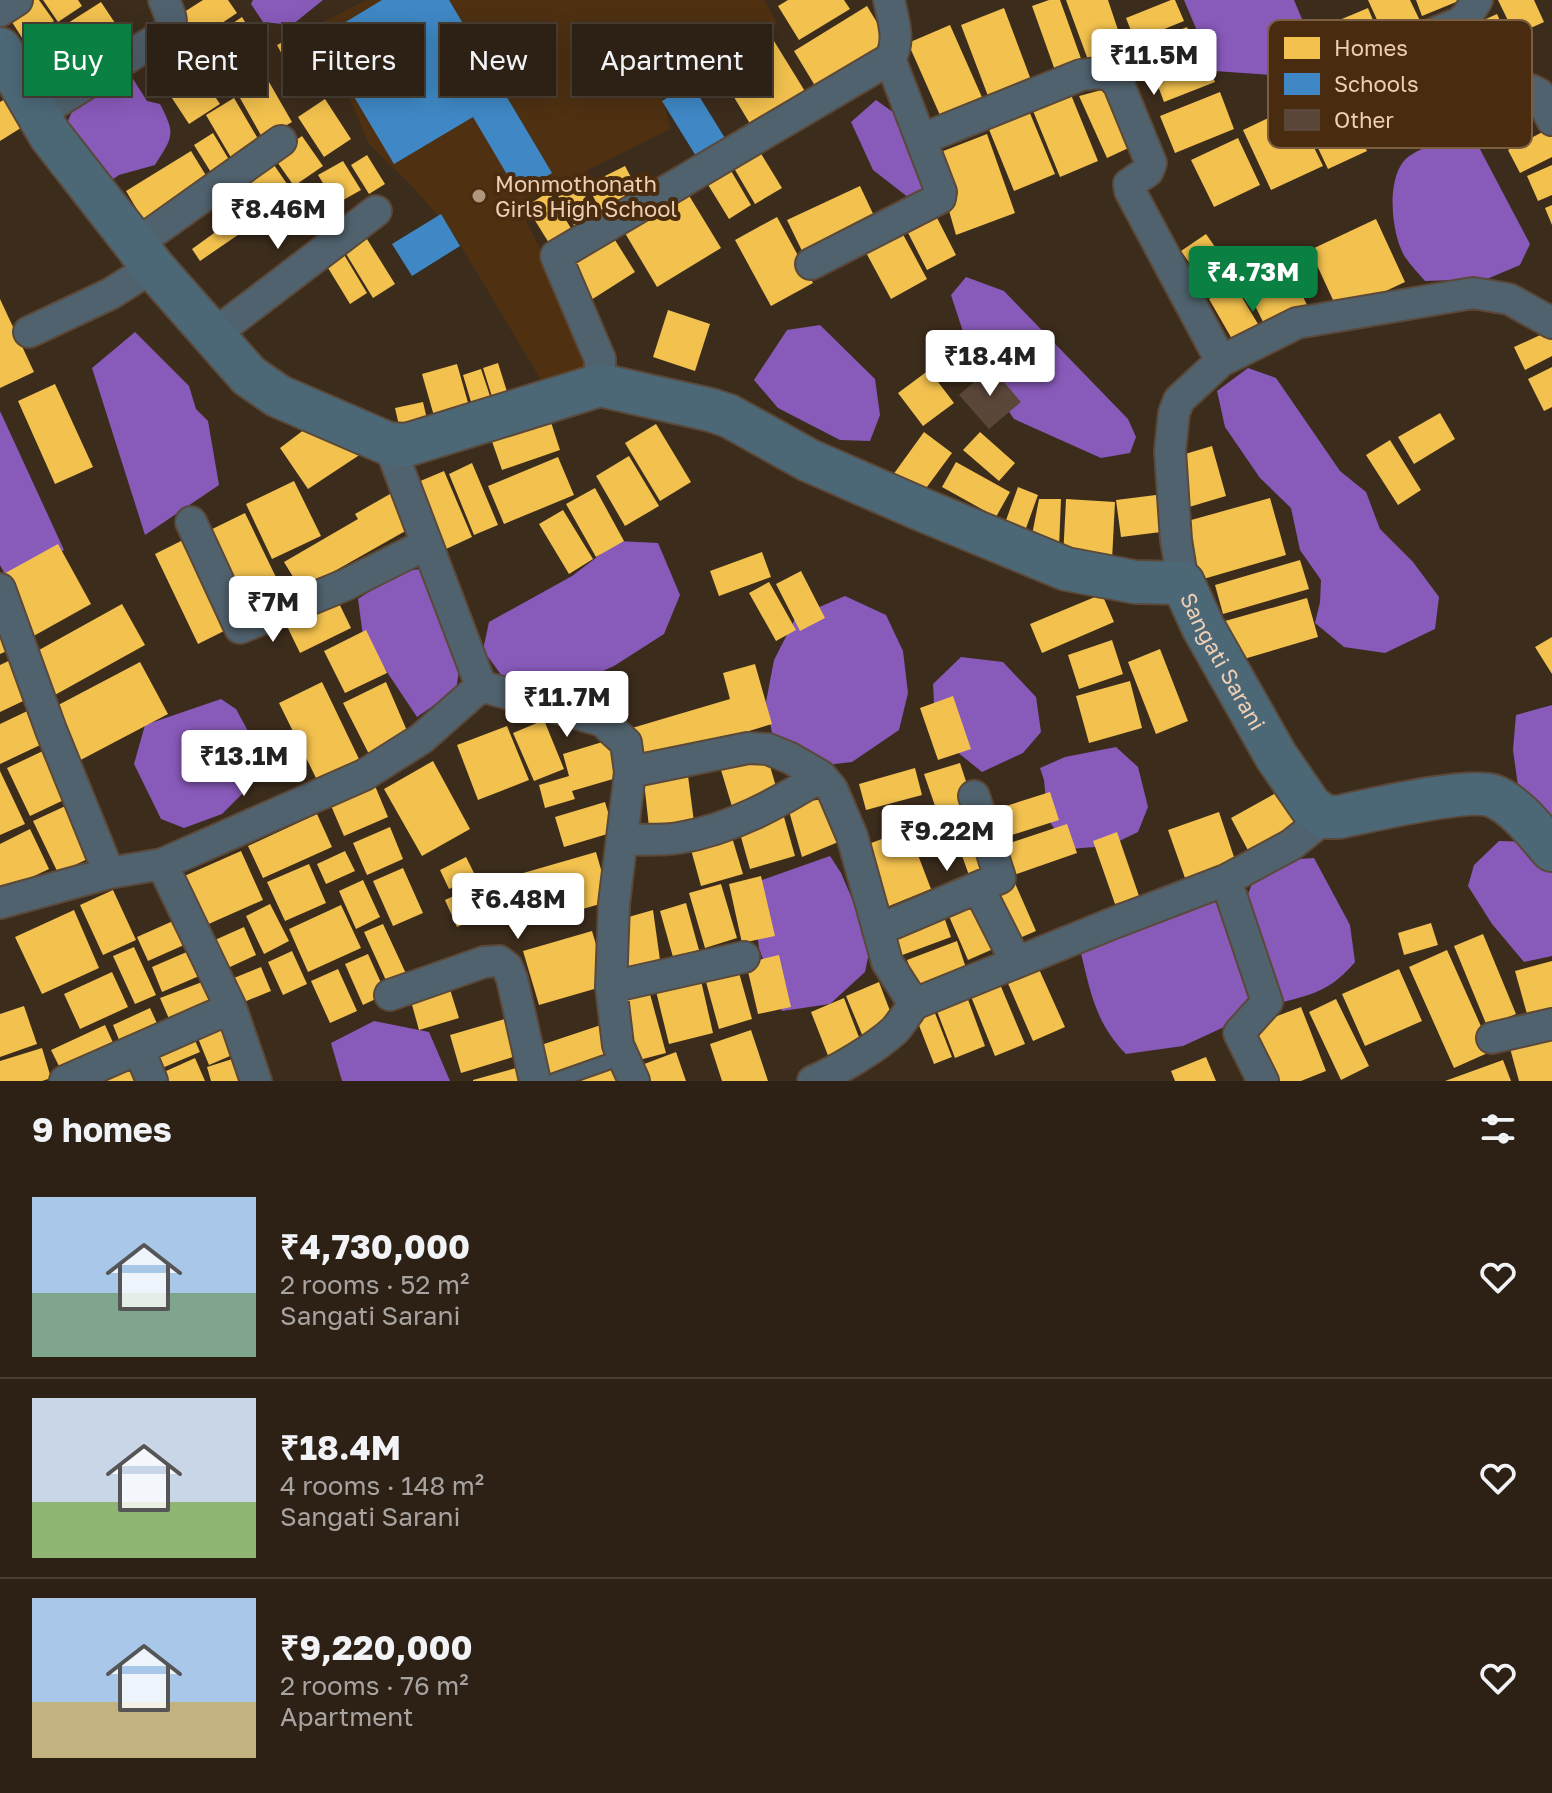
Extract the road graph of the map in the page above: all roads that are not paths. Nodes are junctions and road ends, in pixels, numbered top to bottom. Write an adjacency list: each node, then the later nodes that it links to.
1 (17, 0): 5 (street)
2 (164, 0): 10 (street)
3 (889, 0): 8 (street)
4 (1477, 0): 6 (street)
5 (0, 11)
6 (1462, 20)
7 (0, 49): 10 (street)
8 (890, 59): 12 (street); 21 (street)
9 (1532, 90): 11 (street)
10 (38, 114): 15 (street)
11 (1552, 120)
12 (922, 139): 16 (street); 20 (street)
13 (281, 141): 15 (street)
14 (376, 211): 19 (street)
15 (144, 256): 18 (street); 19 (street)
16 (811, 264)
17 (1552, 323): 20 (street, Sangati Sarani)
18 (29, 332)
19 (213, 335): 22 (street)
20 (1221, 361): 25 (street, Sangati Sarani)
21 (600, 385): 22 (street); 25 (street)
22 (389, 444): 24 (street)
23 (191, 522): 24 (street)
24 (427, 544): 27 (street)
25 (1183, 583): 31 (street, Sangati Sarani)
26 (0, 589): 35 (street)
27 (481, 686): 28 (street); 34 (street)
28 (630, 772): 29 (street); 32 (street)
29 (821, 776): 32 (street); 39 (street)
30 (974, 796): 37 (street)
31 (1326, 817): 33 (street); 36 (street)
32 (623, 840): 42 (street)
33 (1552, 850)
34 (162, 864): 35 (street); 45 (street)
35 (109, 873): 38 (street)
36 (1226, 880): 41 (street); 56 (street)
37 (979, 889): 39 (street); 41 (street)
38 (0, 903)
39 (878, 930): 44 (street)
40 (744, 957): 42 (street)
41 (1016, 962): 44 (street)
42 (611, 987): 49 (street)
43 (390, 995): 53 (street)
44 (914, 1004): 55 (street)
45 (231, 1008): 48 (street); 52 (street)
46 (1552, 1024): 47 (street)
47 (1492, 1038)
48 (139, 1050): 50 (street); 51 (street)
49 (628, 1069): 54 (lane)
50 (65, 1081)
51 (152, 1081)
52 (256, 1081)
53 (535, 1081)
54 (554, 1081)
55 (813, 1081)
56 (1263, 1081)

